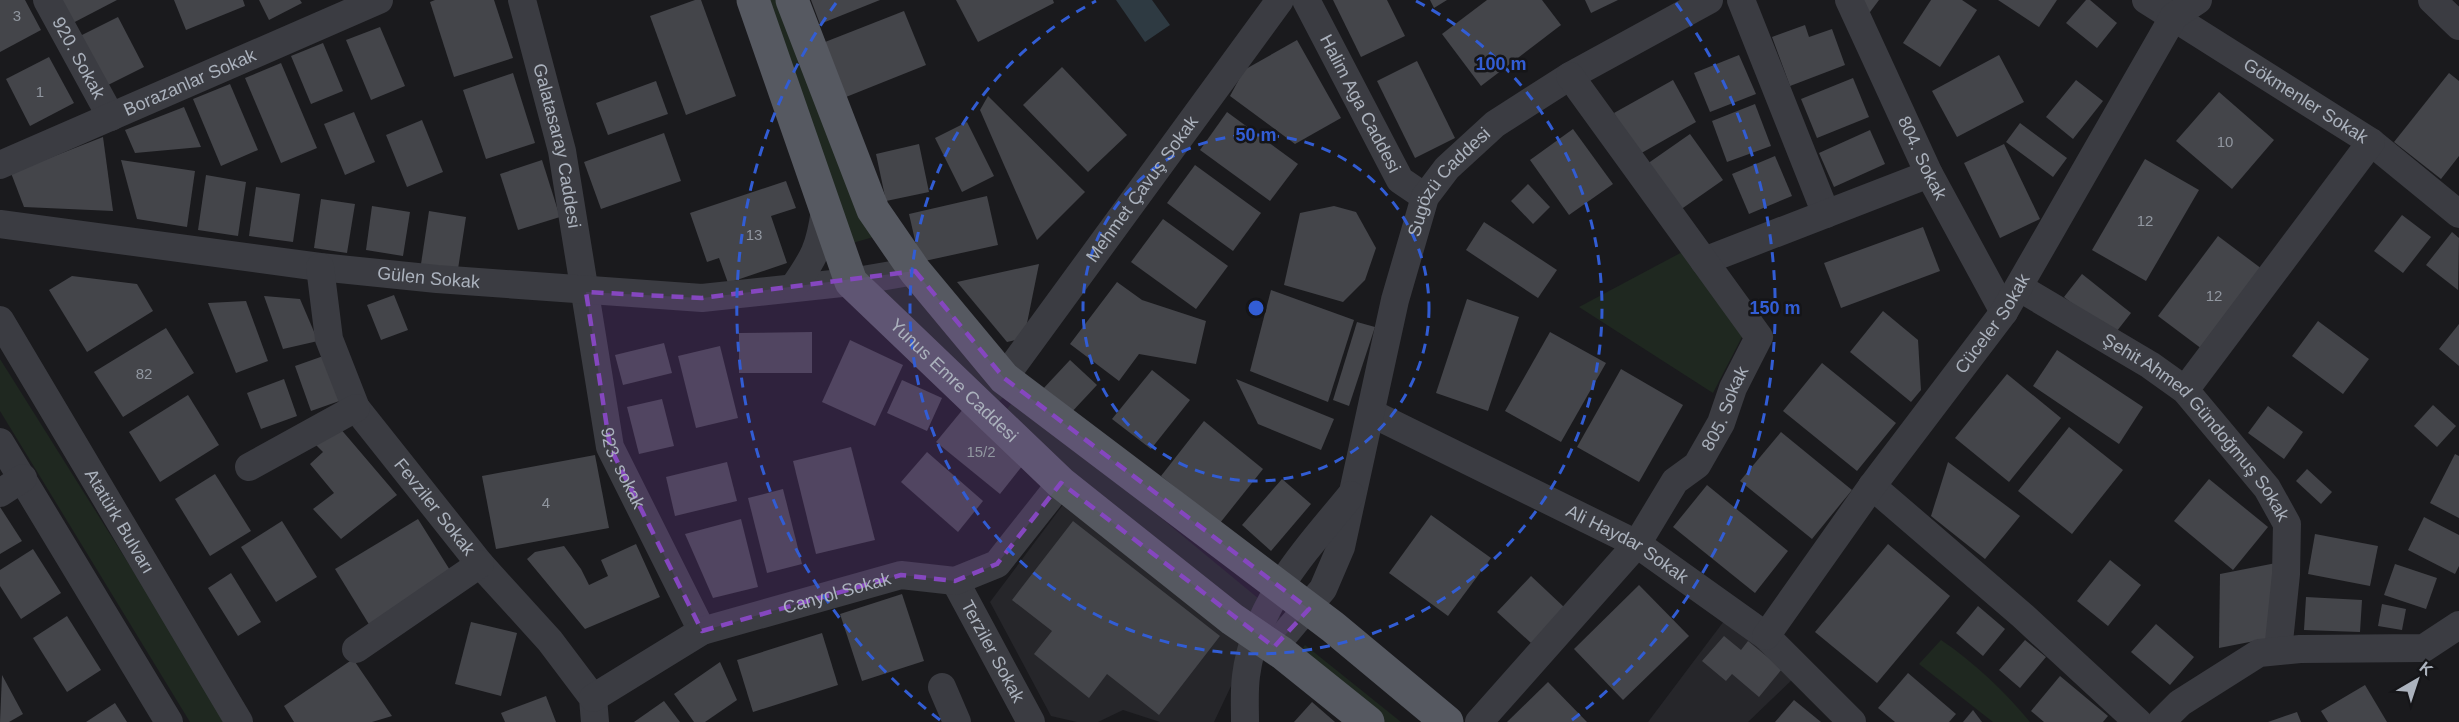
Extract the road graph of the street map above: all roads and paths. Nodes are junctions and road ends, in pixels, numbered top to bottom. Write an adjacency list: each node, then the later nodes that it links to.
1 (47, 0): 17 (street, 920. Sokak)
2 (379, 0): 17 (street, Borazanlar Sokak)
3 (522, 0): 32 (street, Galatasaray Caddesi)
4 (753, 0): 22 (main road, Yunus Emre Caddesi)
5 (792, 0): 28 (main road, Yunus Emre Caddesi)
6 (1280, 0): 35 (street, Mehmet Çavuş Sokak)
7 (1306, 0): 21 (street, Halim Aga Caddesi)
8 (1709, 0): 16 (street, Sugözü Caddesi)
9 (1741, 0): 23 (street)
10 (1849, 0): 20 (street, 804. Sokak)
11 (2146, 0): 14 (street, Gökmenler Sokak)
12 (2198, 0): 14 (street, Cüceler Sokak)
13 (2432, 0): 15 (street)
14 (2174, 16): 18 (street, Gökmenler Sokak); 31 (street, Cüceler Sokak)
15 (2459, 26)
16 (1570, 76): 21 (street, Sugözü Caddesi); 26 (street, 805. Sokak)
17 (111, 117): 19 (street, Borazanlar Sokak)
18 (2370, 142): 24 (street, Gökmenler Sokak); 36 (street)
19 (0, 165)
20 (1929, 174): 23 (street); 33 (street, 804. Sokak)
21 (1425, 197): 38 (street, Sugözü Caddesi)
22 (825, 210): 29 (main road, Yunus Emre Caddesi); 30 (street)
23 (1826, 214): 26 (street)
24 (2459, 214)
25 (3, 223): 27 (street, Gülen Sokak)
26 (1704, 261): 46 (street, 805. Sokak)
27 (321, 267): 32 (street, Gülen Sokak); 37 (street, Fevziler Sokak)
28 (915, 271): 29 (street, Gülen Sokak); 35 (main road, Yunus Emre Caddesi)
29 (851, 282): 30 (street, Gülen Sokak); 42 (main road, Yunus Emre Caddesi)
30 (793, 288): 32 (street, Gülen Sokak)
31 (2020, 288): 33 (street, Cüceler Sokak); 36 (street, Şehit Ahmed Gündoğmuş Sokak)
32 (586, 292): 52 (street, 923. sokak)
33 (2004, 312): 43 (street, Cüceler Sokak)
34 (0, 320): 60 (street, Atatürk Bulvarı)
35 (1004, 378): 49 (main road, Yunus Emre Caddesi)
36 (2185, 390): 56 (street, Şehit Ahmed Gündoğmuş Sokak)
37 (356, 408): 40 (street); 47 (street, Fevziler Sokak)
38 (1371, 413): 44 (street, Sugözü Caddesi); 46 (street, Ali Haydar Sokak)
39 (0, 442): 41 (street)
40 (249, 467)
41 (23, 478): 45 (street); 59 (street)
42 (1061, 483): 48 (street, Canyol Sokak); 55 (main road, Yunus Emre Caddesi)
43 (1872, 486): 53 (street, Cüceler Sokak); 68 (street)
44 (1356, 488): 49 (street); 50 (street, Sugözü Caddesi)
45 (0, 493)
46 (1637, 544): 53 (street, Ali Haydar Sokak); 66 (street, 805. Sokak)
47 (480, 564): 54 (street); 58 (street, Fevziler Sokak)
48 (954, 581): 52 (street, Canyol Sokak); 62 (street, Terziler Sokak)
49 (1277, 587): 50 (main road, Yunus Emre Caddesi); 55 (street)
50 (1317, 614): 55 (street, Sugözü Caddesi); 65 (main road, Yunus Emre Caddesi)
51 (2459, 625): 56 (street)
52 (702, 632): 58 (street, Canyol Sokak)
53 (1766, 636): 67 (street, Ali Haydar Sokak)
54 (356, 649)
55 (1274, 649): 63 (street); 64 (main road, Yunus Emre Caddesi)
56 (2278, 651): 69 (street)
57 (942, 687): 61 (street)
58 (594, 710)
59 (169, 722)
60 (239, 722)
61 (957, 722)
62 (1030, 722)
63 (1245, 722)
64 (1368, 722)
65 (1447, 722)
66 (1479, 722)
67 (1852, 722)
68 (2138, 722)
69 (2161, 722)

